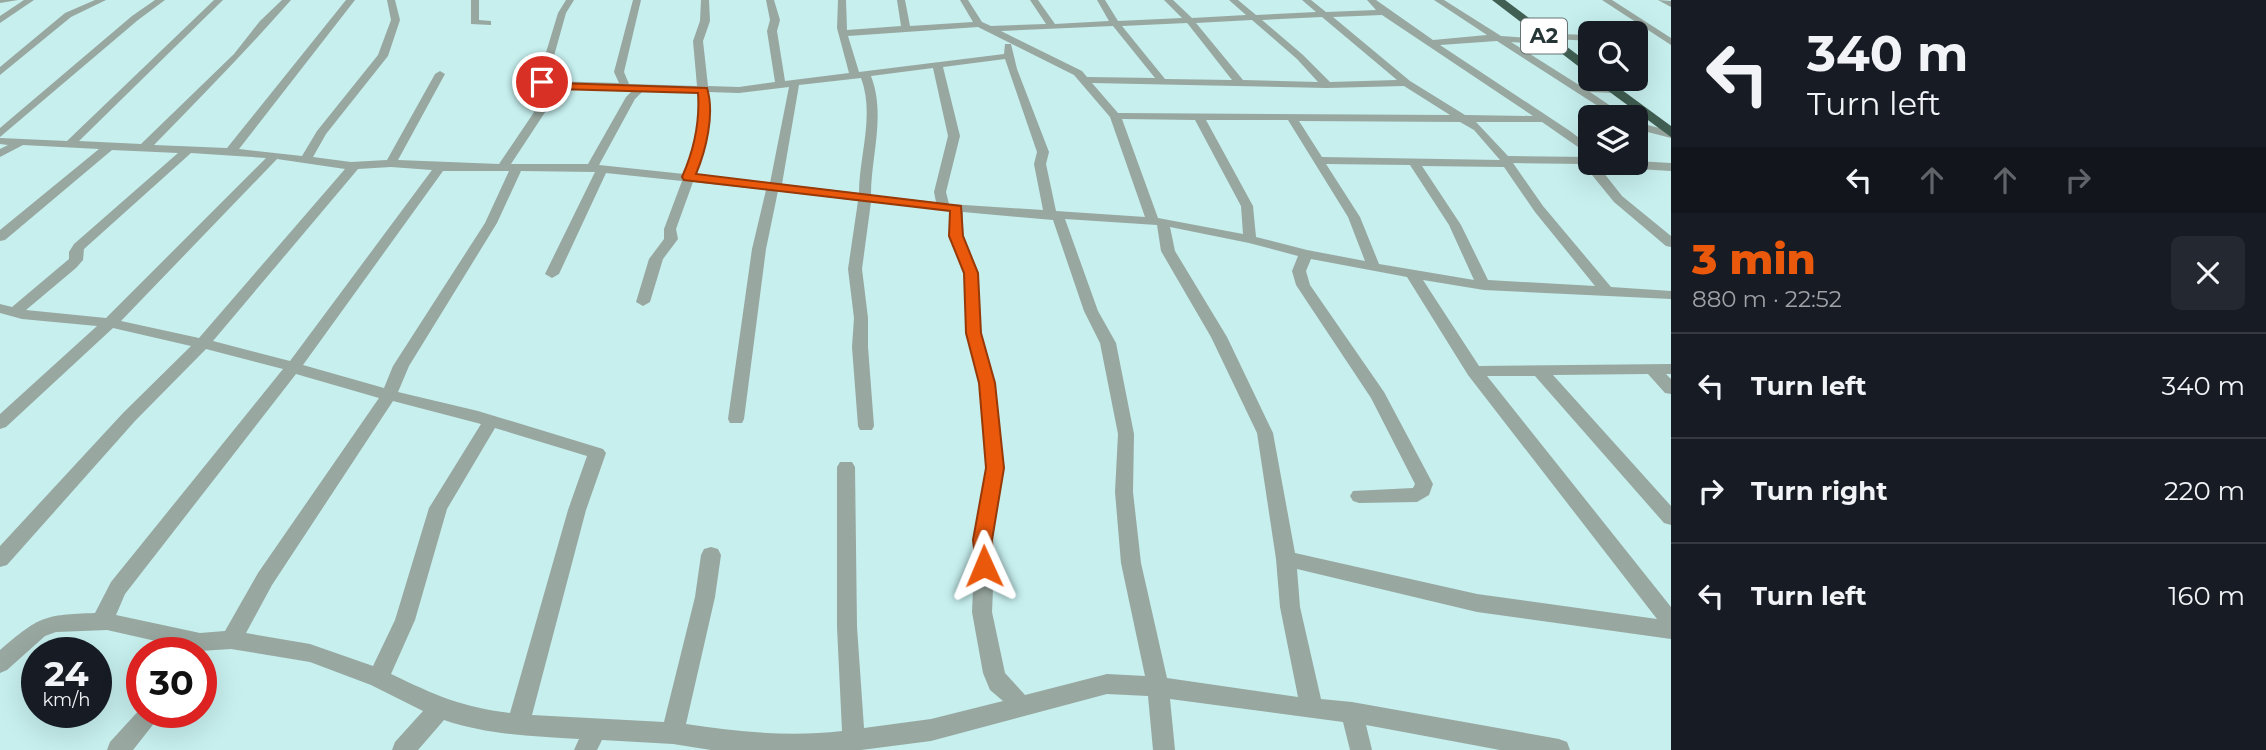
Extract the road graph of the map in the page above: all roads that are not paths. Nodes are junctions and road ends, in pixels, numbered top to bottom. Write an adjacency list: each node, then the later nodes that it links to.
1 (14, 0): 28 (street)
2 (30, 0): 33 (street)
3 (102, 0): 52 (street)
4 (161, 0): 77 (street)
5 (219, 0): 81 (street)
6 (287, 0): 83 (street)
7 (351, 0): 86 (street)
8 (391, 0): 89 (street)
9 (475, 0): 35 (street)
10 (570, 0): 62 (street)
11 (637, 0): 63 (street)
12 (705, 0): 66 (street)
13 (770, 0): 58 (street)
14 (842, 0): 40 (street)
15 (901, 0): 39 (street)
16 (964, 0): 37 (street)
17 (1034, 0): 38 (street)
18 (1101, 0): 36 (street)
19 (1168, 0): 34 (street)
20 (1233, 0): 32 (street)
21 (1306, 0): 31 (street)
22 (1371, 0): 30 (street)
23 (1438, 0): 43 (street)
24 (1498, 0): 46 (highway, A2)
25 (1510, 0): 46 (highway, A2)
26 (1606, 0): 44 (street)
27 (1662, 0): 29 (street)
28 (0, 1)
29 (1671, 4)
30 (1384, 12): 31 (street); 47 (street)
31 (1324, 15): 32 (street); 60 (street)
32 (1255, 19): 34 (street); 61 (street)
33 (0, 20)
34 (1191, 22): 36 (street); 59 (street)
35 (488, 23)
36 (1116, 23): 38 (street); 56 (street)
37 (979, 24): 39 (street); 41 (street)
38 (1052, 26): 41 (street)
39 (906, 29): 40 (street)
40 (844, 33): 54 (street)
41 (1008, 36): 49 (street); 55 (street)
42 (1648, 37): 44 (street)
43 (1496, 38): 46 (street); 47 (street); 64 (street)
44 (1668, 38)
45 (1578, 39): 46 (street)
46 (1555, 40): 48 (highway, A2); 50 (highway, A2)
47 (1433, 43): 73 (street)
48 (1578, 55)
49 (1008, 56): 51 (street); 106 (street)
50 (1578, 60)
51 (937, 64): 54 (street); 105 (street)
52 (0, 72)
53 (440, 74): 94 (street)
54 (860, 74): 57 (street); 104 (street)
55 (1087, 80): 56 (street); 70 (street)
56 (1163, 81): 59 (street)
57 (795, 82): 58 (street); 103 (street)
58 (780, 83): 66 (street)
59 (1240, 83): 61 (street)
60 (1405, 83): 61 (street); 74 (street)
61 (1327, 85)
62 (557, 86): 63 (street); 98 (street)
63 (626, 88): 65 (street)
64 (1577, 88): 69 (street)
65 (640, 89): 66 (street); 100 (street)
66 (703, 90): 102 (street)
67 (1620, 91): 78 (highway)
68 (1622, 91): 75 (highway)
69 (1603, 105)
70 (1115, 116): 71 (street); 107 (street)
71 (1198, 116): 72 (street); 109 (street)
72 (1291, 117): 74 (street); 91 (street)
73 (1544, 119): 74 (street); 84 (street)
74 (1466, 120): 93 (street)
75 (1671, 124)
76 (1648, 128): 78 (street)
77 (0, 134)
78 (1671, 134)
79 (0, 141): 80 (street)
80 (22, 142): 81 (street); 87 (street)
81 (71, 143): 82 (street)
82 (111, 145): 83 (street); 108 (street)
83 (145, 147): 85 (street)
84 (1578, 149)
85 (187, 151): 86 (street); 119 (street)
86 (230, 152): 88 (street)
87 (0, 154)
88 (275, 155): 89 (street); 120 (street)
89 (306, 159): 95 (street)
90 (1578, 159): 93 (street)
91 (1320, 160): 92 (street); 112 (street)
92 (1414, 162): 93 (street); 115 (street)
93 (1507, 162): 116 (street)
94 (391, 163): 95 (street); 97 (street)
95 (354, 166): 121 (street)
96 (1648, 166): 99 (street)
97 (440, 167): 98 (street); 122 (street)
98 (510, 167): 100 (street); 128 (street)
99 (1671, 167)
100 (596, 169): 102 (street); 113 (street)
101 (1601, 175): 110 (street)
102 (688, 177): 103 (street); 118 (street)
103 (773, 187): 104 (street); 129 (street)
104 (865, 198): 105 (street); 132 (street)
105 (950, 208): 106 (street); 148 (street)
106 (1054, 217): 107 (street); 147 (street)
107 (1158, 222): 109 (street); 138 (street)
108 (0, 237)
109 (1251, 239): 111 (street)
110 (1671, 243)
111 (1306, 254): 112 (street); 134 (street)
112 (1374, 267): 114 (street)
113 (552, 274)
114 (1413, 276): 115 (street); 125 (street)
115 (1484, 286): 116 (street)
116 (1608, 293): 117 (street)
117 (1671, 295)
118 (643, 302)
119 (7, 310): 120 (street)
120 (110, 323): 121 (street); 131 (street)
121 (203, 344): 122 (street); 137 (street)
122 (294, 366): 128 (street); 139 (street)
123 (1652, 369): 124 (street); 126 (street); 127 (street)
124 (1671, 369)
125 (1474, 370): 126 (street); 140 (street)
126 (1539, 370): 135 (street)
127 (1671, 389)
128 (389, 395): 130 (street); 143 (street)
129 (736, 419)
130 (491, 421): 146 (street); 152 (street)
131 (0, 423)
132 (866, 426)
133 (846, 467): 156 (street)
134 (1360, 496)
135 (1671, 518)
136 (711, 555): 155 (street)
137 (0, 559)
138 (1286, 559): 141 (street); 150 (street)
139 (107, 621): 142 (street); 145 (street)
140 (1671, 622)
141 (1671, 630)
142 (162, 637)
143 (231, 640): 144 (street); 146 (street)
144 (217, 643)
145 (0, 663)
146 (378, 678): 149 (street)
147 (1158, 687): 148 (street); 150 (street); 161 (street)
148 (1018, 707): 156 (street)
149 (440, 708): 152 (street); 159 (street)
150 (1312, 709): 151 (street)
151 (1352, 712): 162 (street); 163 (street)
152 (518, 725): 154 (street)
153 (138, 728): 158 (street)
154 (596, 729): 155 (street); 160 (street)
155 (673, 733): 157 (street)
156 (854, 740): 157 (street)
157 (728, 746)
158 (118, 750)
159 (403, 750)
160 (585, 750)
161 (1164, 750)
162 (1361, 750)
163 (1556, 750)

